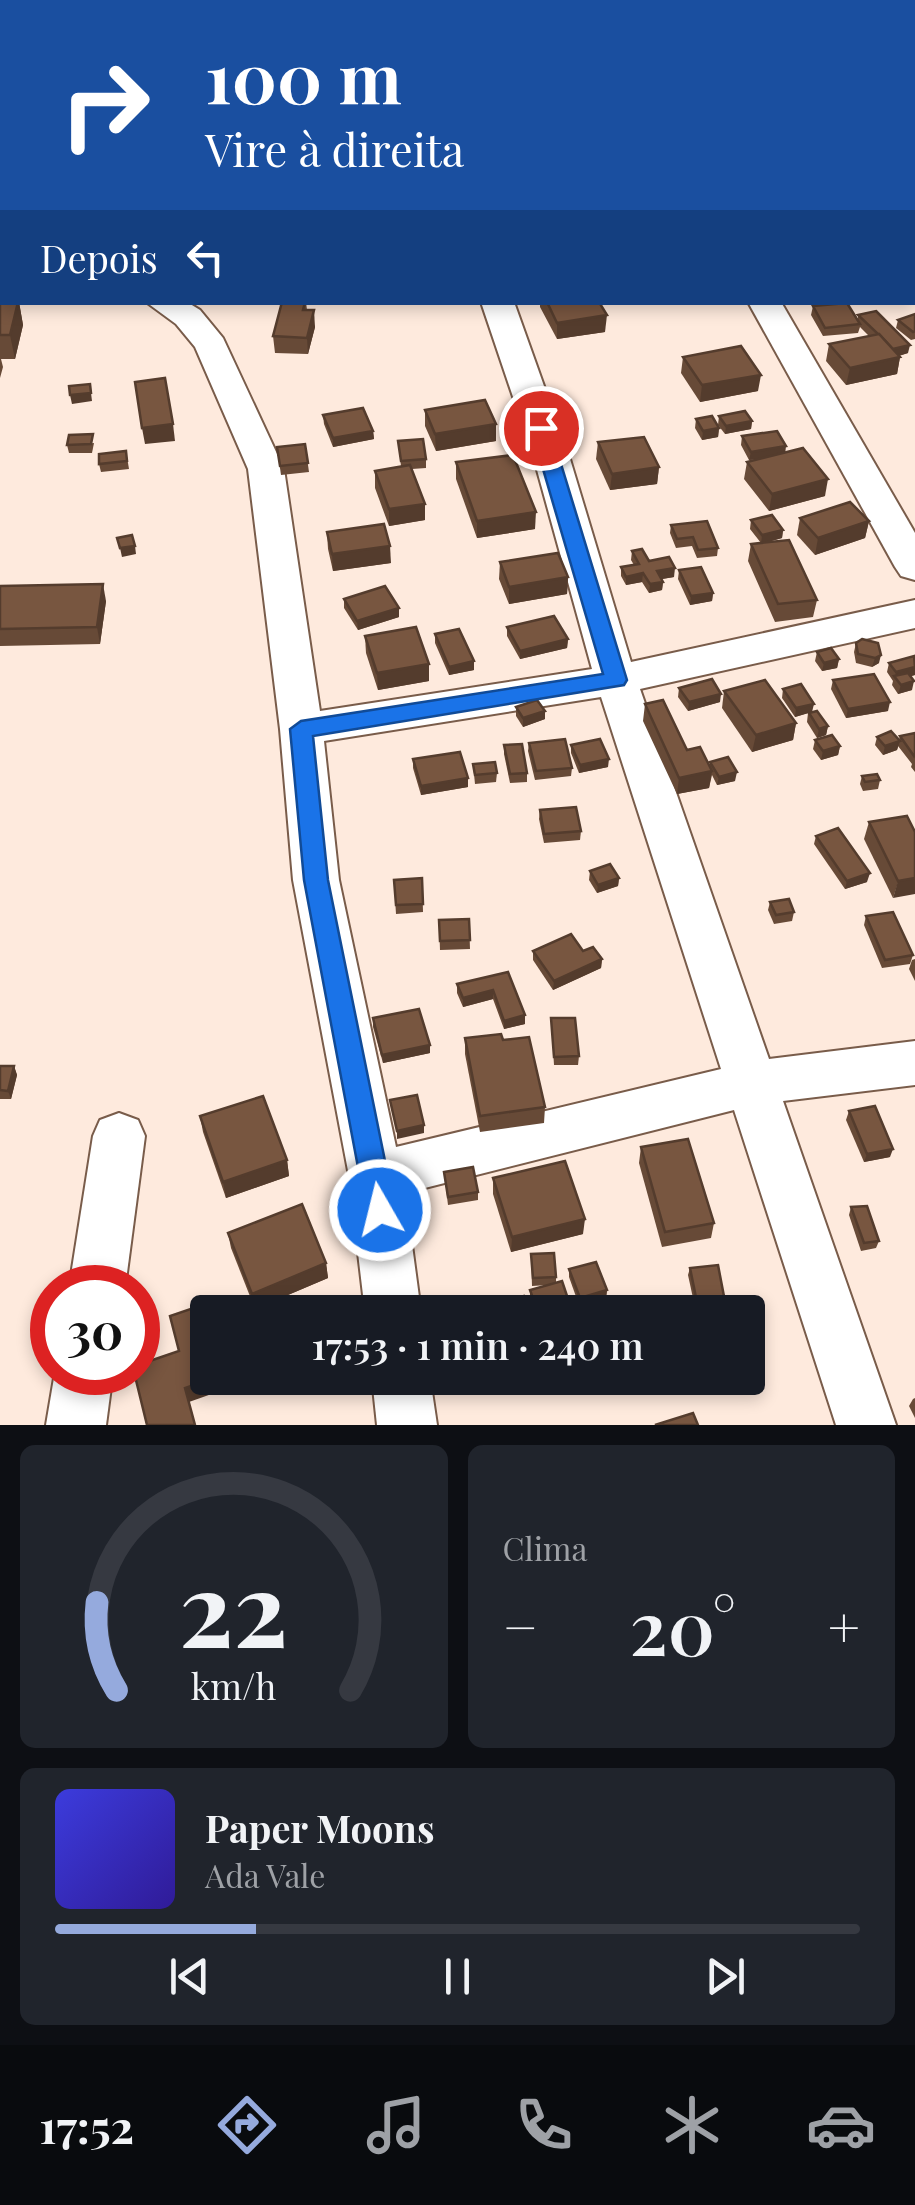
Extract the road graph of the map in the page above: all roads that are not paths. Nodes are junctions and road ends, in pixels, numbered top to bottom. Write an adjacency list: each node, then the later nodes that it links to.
1 (167, 305): 7 (street)
2 (498, 305): 6 (street)
3 (766, 305): 4 (street)
4 (915, 567)
5 (915, 614): 6 (street)
6 (616, 680): 7 (street); 9 (street)
7 (301, 729): 11 (street)
8 (915, 1063): 9 (street)
9 (754, 1083): 11 (street); 18 (street)
10 (119, 1136): 12 (street)
11 (376, 1176): 13 (street)
12 (100, 1265)
13 (391, 1295)
14 (81, 1395): 16 (street)
15 (404, 1395): 17 (street)
16 (76, 1425)
17 (407, 1425)
18 (866, 1425)

